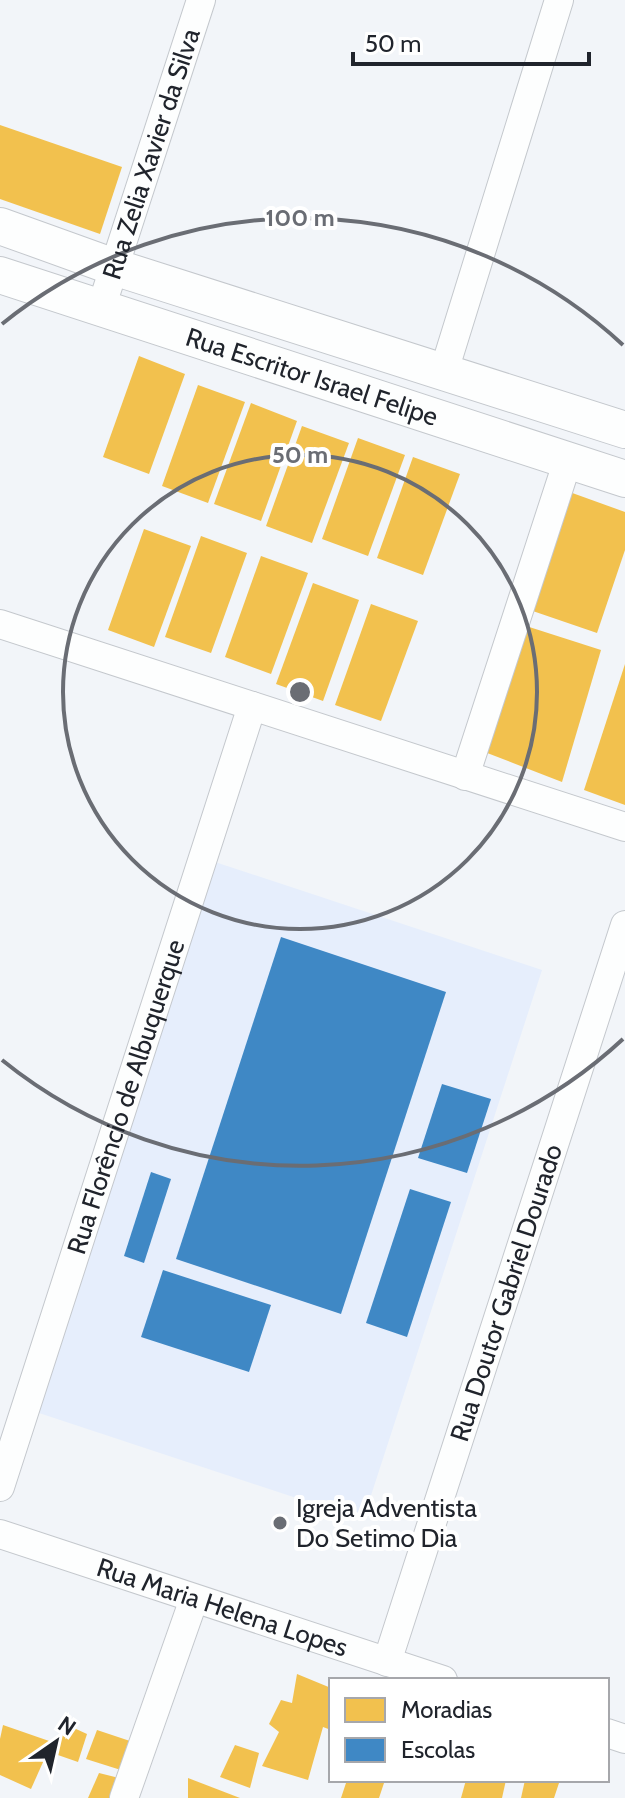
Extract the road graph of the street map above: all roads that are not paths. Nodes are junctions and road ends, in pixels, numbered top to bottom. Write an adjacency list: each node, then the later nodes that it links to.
1 (201, 0): 4 (street, Rua Zelia Xavier da Silva)
2 (559, 0): 7 (street)
3 (0, 226): 4 (street, Rua Escritor Israel Felipe)
4 (114, 267): 6 (street, Rua Zelia Xavier da Silva); 7 (street, Rua Escritor Israel Felipe)
5 (0, 275): 6 (street, Rua Escritor Israel Felipe)
6 (101, 308): 9 (street, Rua Escritor Israel Felipe)
7 (444, 371): 8 (street, Rua Escritor Israel Felipe)
8 (625, 430)
9 (568, 460): 10 (street, Rua Escritor Israel Felipe); 13 (street)
10 (625, 479)
11 (0, 624): 12 (street)
12 (252, 706): 13 (street); 16 (street, Rua Florêncio de Albuquerque)
13 (465, 776): 14 (street)
14 (625, 827)
15 (625, 925): 19 (street, Rua Doutor Gabriel Dourado)
16 (0, 1487)
17 (0, 1534): 18 (street, Rua Maria Helena Lopes)
18 (194, 1599): 19 (street, Rua Maria Helena Lopes); 21 (street)
19 (387, 1662): 20 (street, Rua Maria Helena Lopes)
20 (437, 1678)
21 (124, 1798)

